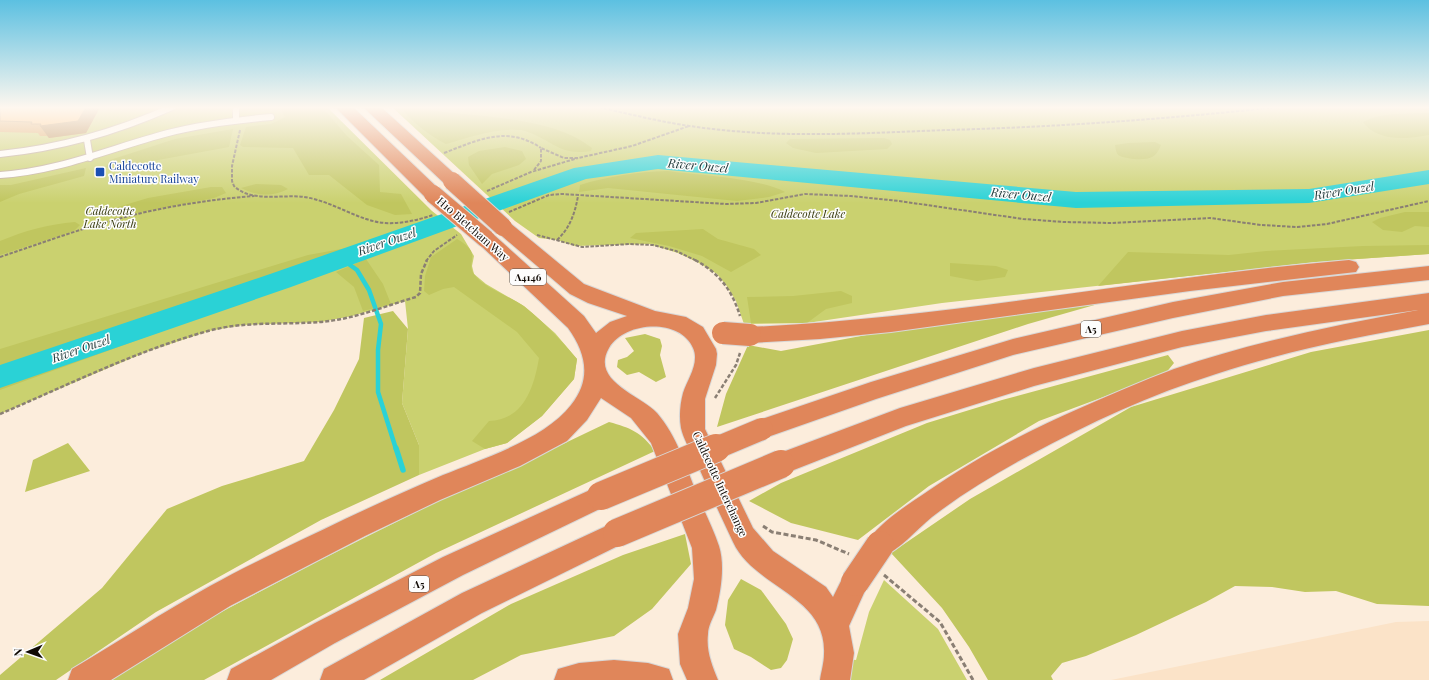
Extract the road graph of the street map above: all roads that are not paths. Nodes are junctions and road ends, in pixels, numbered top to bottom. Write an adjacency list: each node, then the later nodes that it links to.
1 (90, 139): 5 (lane)
2 (151, 139): 7 (lane)
3 (376, 139): 15 (highway, H10 Bletcham Way / A4146, bridge)
4 (406, 139): 13 (highway, H10 Bletcham Way / A4146, bridge)
5 (87, 140): 6 (lane); 7 (lane)
6 (0, 154)
7 (90, 158): 8 (lane)
8 (0, 174)
9 (1429, 261): 14 (highway, bridge)
10 (1429, 273): 18 (highway, A5, bridge)
11 (1429, 302): 19 (highway, bridge)
12 (1429, 316): 16 (highway)
13 (649, 318): 14 (highway); 15 (highway)
14 (691, 329): 16 (highway, Caldecotte Interchange)
15 (595, 365): 17 (highway); 22 (highway)
16 (834, 625): 23 (highway, Caldecotte Interchange)
17 (83, 680)
18 (242, 680)
19 (335, 680)
20 (569, 680): 21 (highway)
21 (658, 680)
22 (703, 680)
23 (835, 680)

